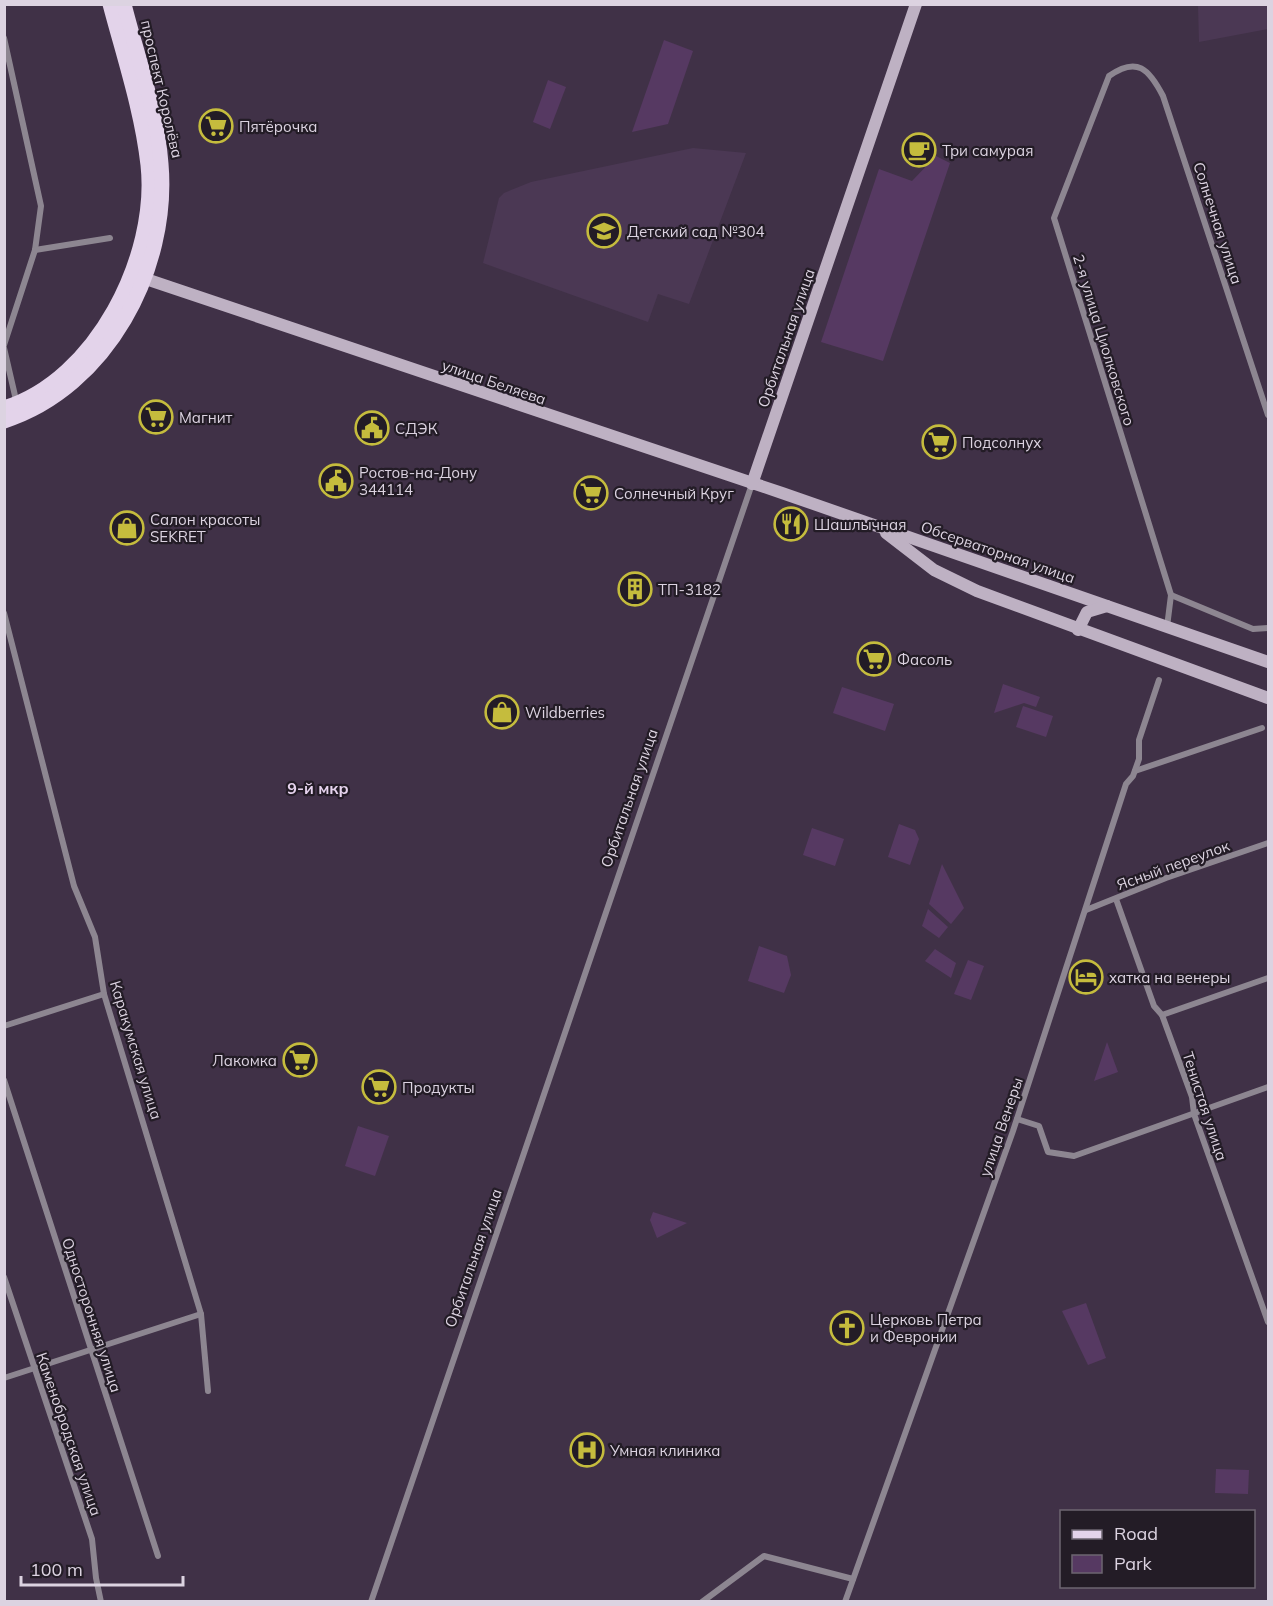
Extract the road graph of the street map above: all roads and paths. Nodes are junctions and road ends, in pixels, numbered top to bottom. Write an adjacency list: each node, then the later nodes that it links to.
1 (110, 4): 8 (main road, проспект Королёва)
2 (124, 4): 8 (main road, проспект Королёва)
3 (916, 4): 14 (main road, Орбитальная улица)
4 (4, 38): 7 (street)
5 (1119, 69): 12 (street, Солнечная улица); 16 (street, 2-я улица Циолковского)
6 (110, 238): 7 (street)
7 (35, 250): 10 (street)
8 (137, 277): 9 (main road, проспект Королёва); 14 (main road, улица Беляева)
9 (99, 345): 11 (main road); 13 (main road)
10 (4, 346): 11 (street)
11 (11, 406)
12 (1269, 415)
13 (4, 421)
14 (753, 484): 15 (main road, Обсерваторная улица); 48 (street, Орбитальная улица)
15 (878, 527): 17 (main road, Обсерваторная улица); 21 (main road, Обсерваторная улица)
16 (1171, 595): 19 (street, 2-я улица Циолковского); 20 (street)
17 (1108, 606): 19 (main road, Обсерваторная улица); 21 (main road)
18 (4, 613): 31 (street, Каракумская улица)
19 (1167, 627): 22 (main road, Обсерваторная улица)
20 (1269, 628)
21 (1078, 630): 24 (main road, Обсерваторная улица)
22 (1269, 662)
23 (1159, 680): 26 (street, улица Венеры)
24 (1269, 698)
25 (1262, 728): 26 (street)
26 (1136, 771): 29 (street, улица Венеры)
27 (1269, 843): 28 (street, Ясный переулок)
28 (1116, 899): 29 (street, Ясный переулок); 32 (street, Тенистая улица)
29 (1086, 910): 37 (street, улица Венеры)
30 (1269, 978): 32 (street)
31 (104, 994): 33 (street); 39 (street, Каракумская улица)
32 (1162, 1015): 36 (street, Тенистая улица)
33 (4, 1026)
34 (4, 1080): 41 (street, Односторонняя улица)
35 (1269, 1087): 36 (street)
36 (1194, 1114): 37 (street); 40 (street, Тенистая улица)
37 (1017, 1119): 46 (street, улица Венеры)
38 (4, 1276): 42 (street, Каменобродская улица)
39 (201, 1314): 41 (street); 44 (street, Каракумская улица)
40 (1269, 1322)
41 (90, 1352): 42 (street); 45 (street, Односторонняя улица)
42 (34, 1369): 43 (street); 47 (street, Каменобродская улица)
43 (4, 1378)
44 (208, 1391)
45 (158, 1556)
46 (853, 1579): 49 (street); 50 (street, улица Венеры)
47 (101, 1602)
48 (371, 1602)
49 (702, 1602)
50 (845, 1602)

